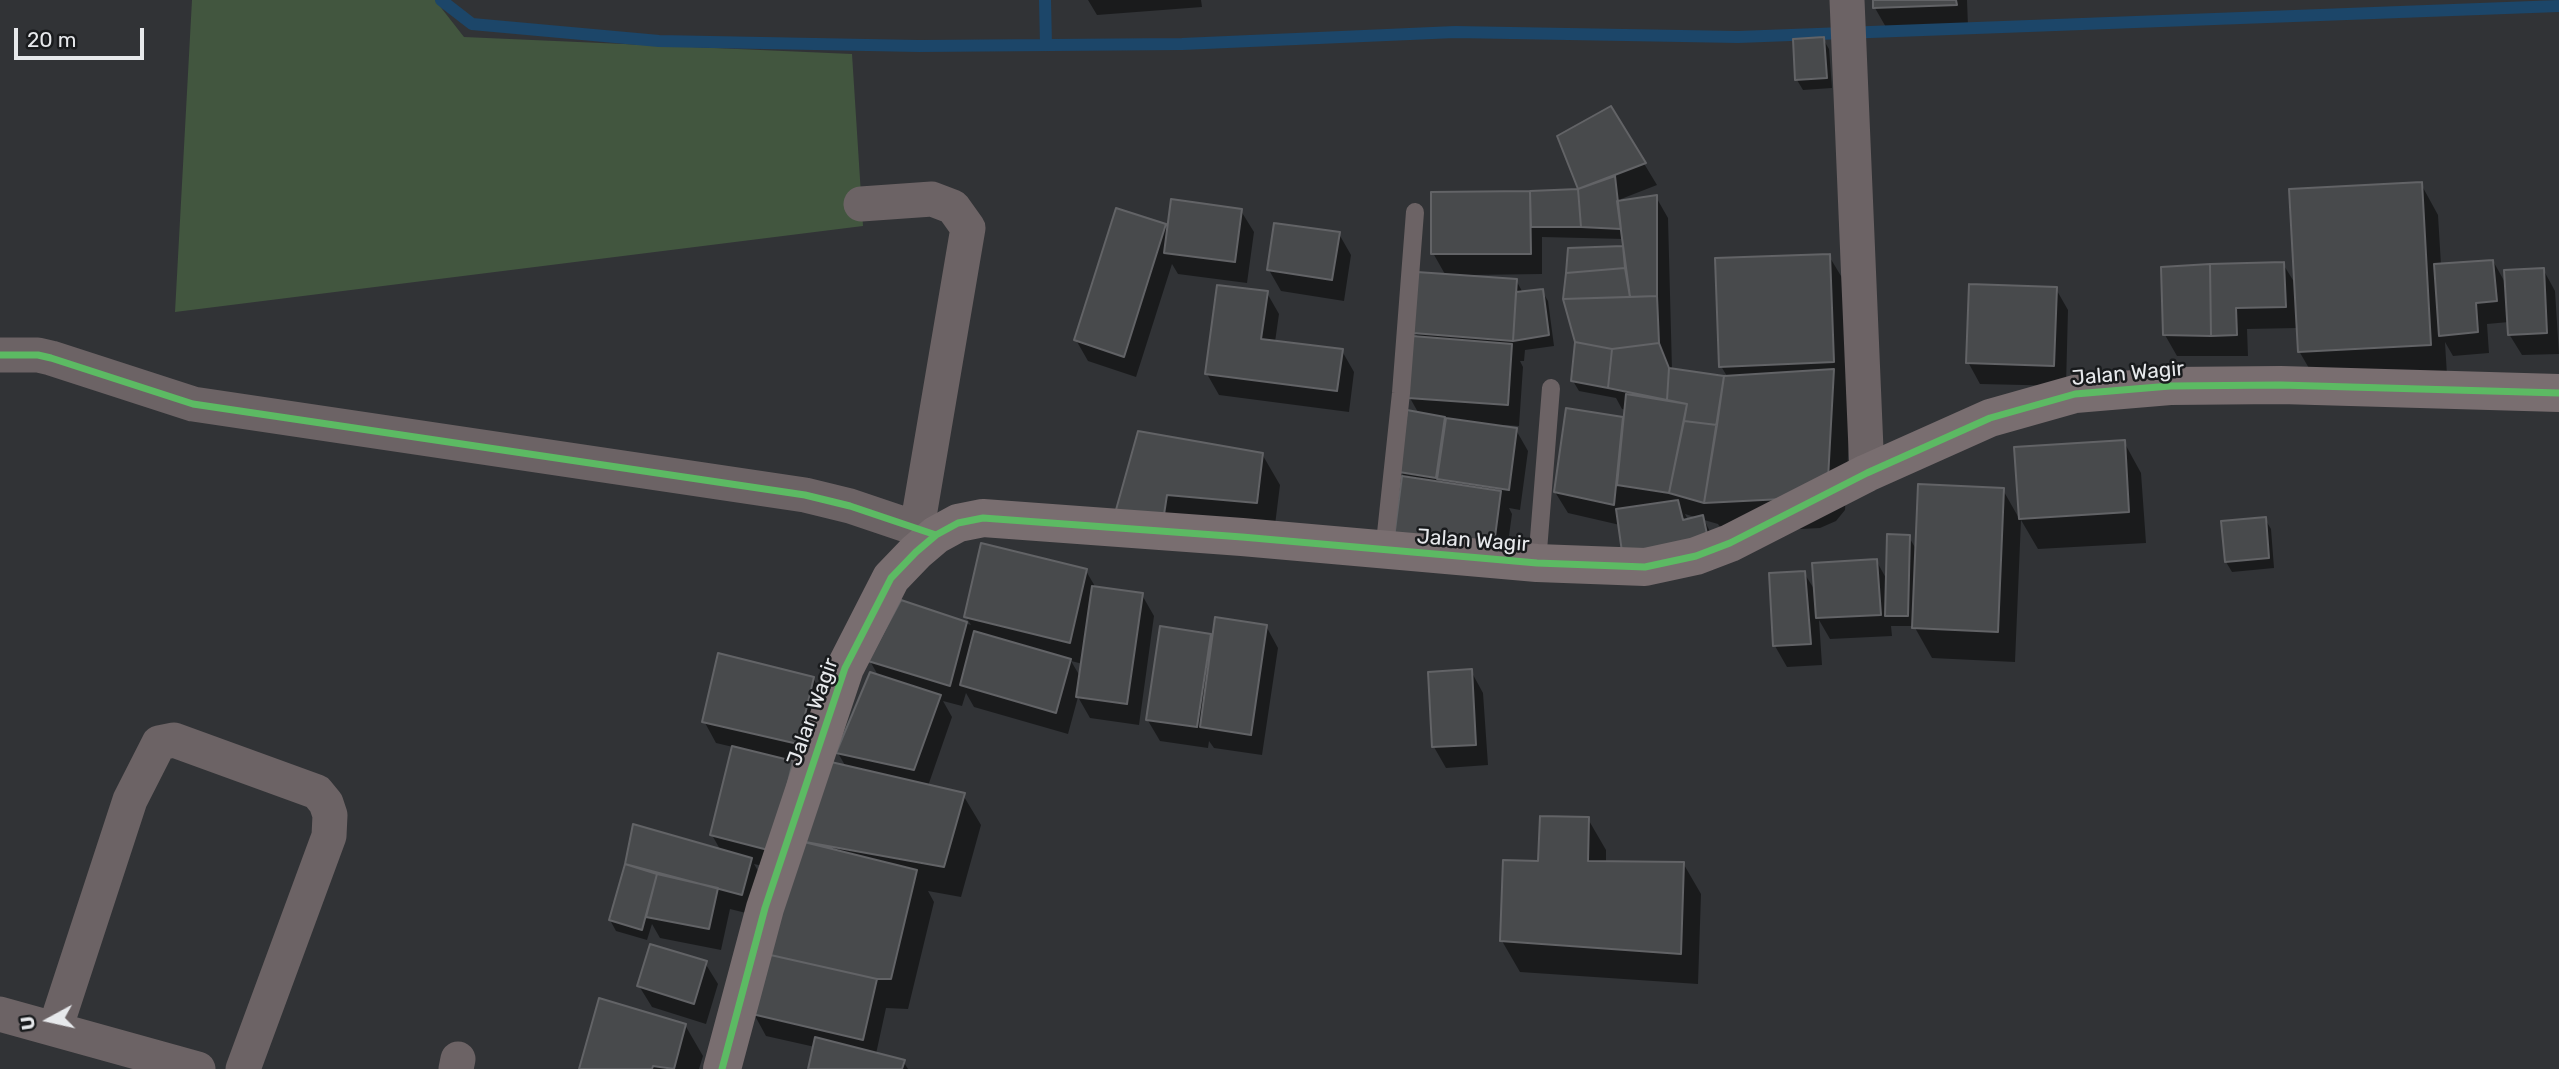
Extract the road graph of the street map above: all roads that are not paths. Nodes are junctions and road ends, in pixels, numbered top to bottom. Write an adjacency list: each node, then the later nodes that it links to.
1 (1847, 0): 7 (street)
2 (861, 204): 8 (street)
3 (1415, 212): 9 (lane)
4 (0, 355): 8 (street)
5 (1551, 388): 10 (lane)
6 (2559, 393): 7 (street, Jalan Wagir)
7 (1867, 473): 10 (street, Jalan Wagir)
8 (927, 532): 9 (street, Jalan Wagir); 16 (street, Jalan Wagir)
9 (1384, 552): 10 (street, Jalan Wagir)
10 (1537, 564)
11 (0, 1014): 12 (street)
12 (55, 1029): 13 (street); 15 (street)
13 (99, 1056): 14 (street)
14 (198, 1069)
15 (243, 1069)
16 (722, 1069)

